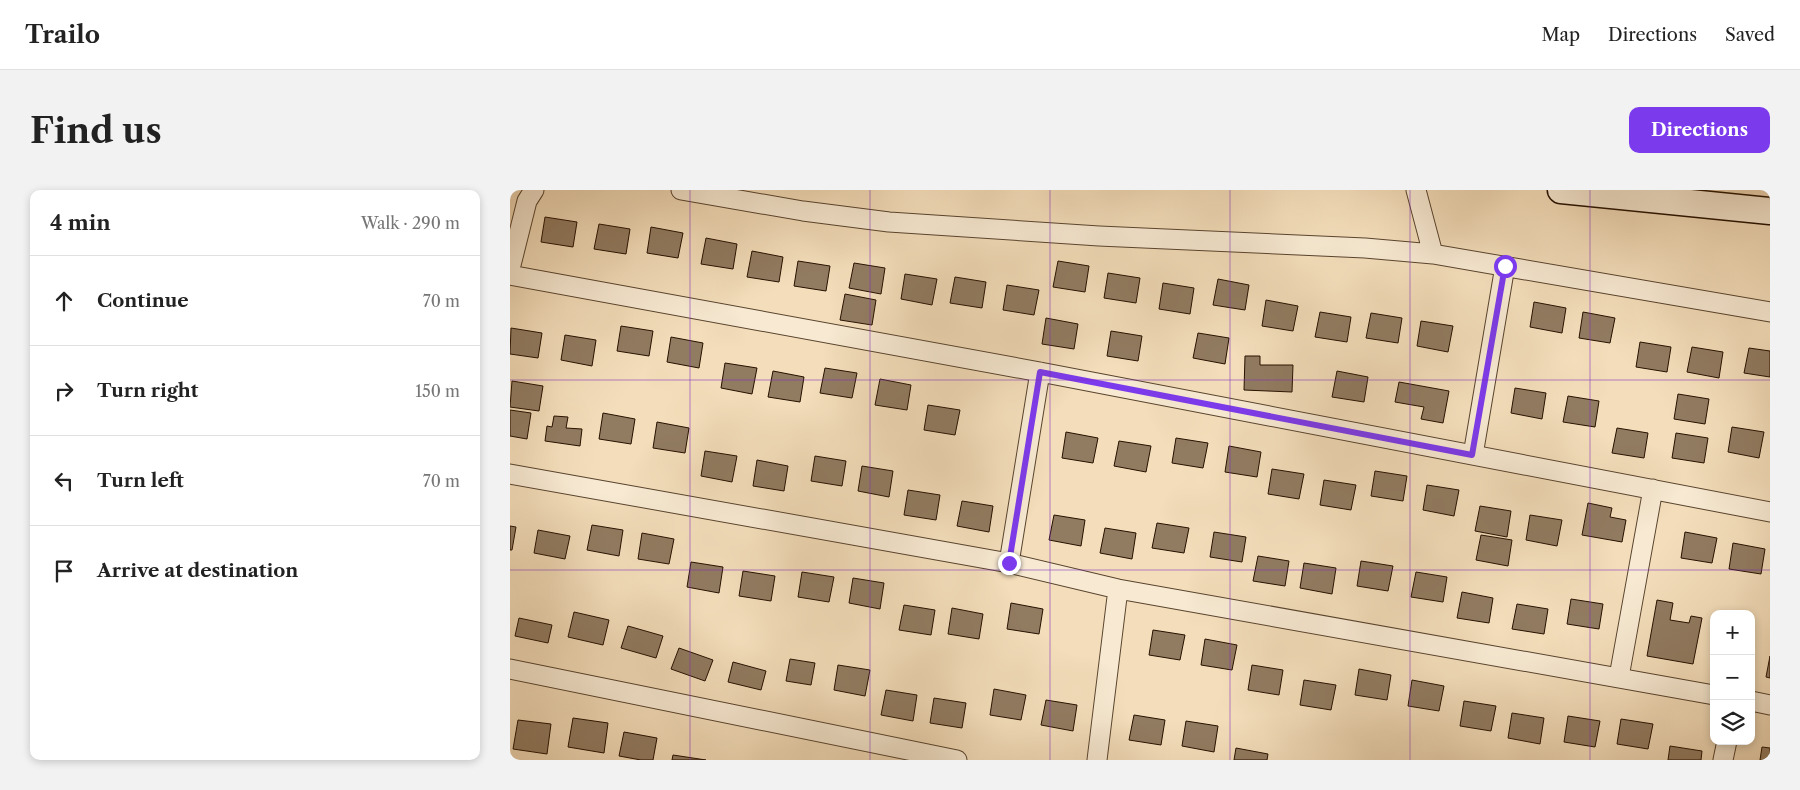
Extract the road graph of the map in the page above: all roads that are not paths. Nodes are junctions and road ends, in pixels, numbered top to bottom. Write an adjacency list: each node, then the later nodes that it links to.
1 (534, 190): 8 (street)
2 (681, 190): 6 (street)
3 (1416, 190): 6 (street)
4 (1561, 190): 5 (street)
5 (1770, 210)
6 (1433, 254): 7 (street)
7 (1505, 266): 10 (street); 12 (street)
8 (510, 268)
9 (510, 275): 11 (street)
10 (1770, 312)
11 (1040, 372): 12 (street); 16 (street)
12 (1472, 455): 14 (street)
13 (510, 474): 16 (street)
14 (1653, 489): 15 (street); 19 (street)
15 (1770, 512)
16 (1009, 563): 17 (street)
17 (1118, 588): 19 (street); 25 (street)
18 (510, 669): 24 (street)
19 (1619, 677): 20 (street)
20 (1710, 694)
21 (1755, 702): 22 (street)
22 (1770, 705)
23 (1726, 745): 26 (street)
24 (957, 760)
25 (1097, 760)
26 (1723, 760)

